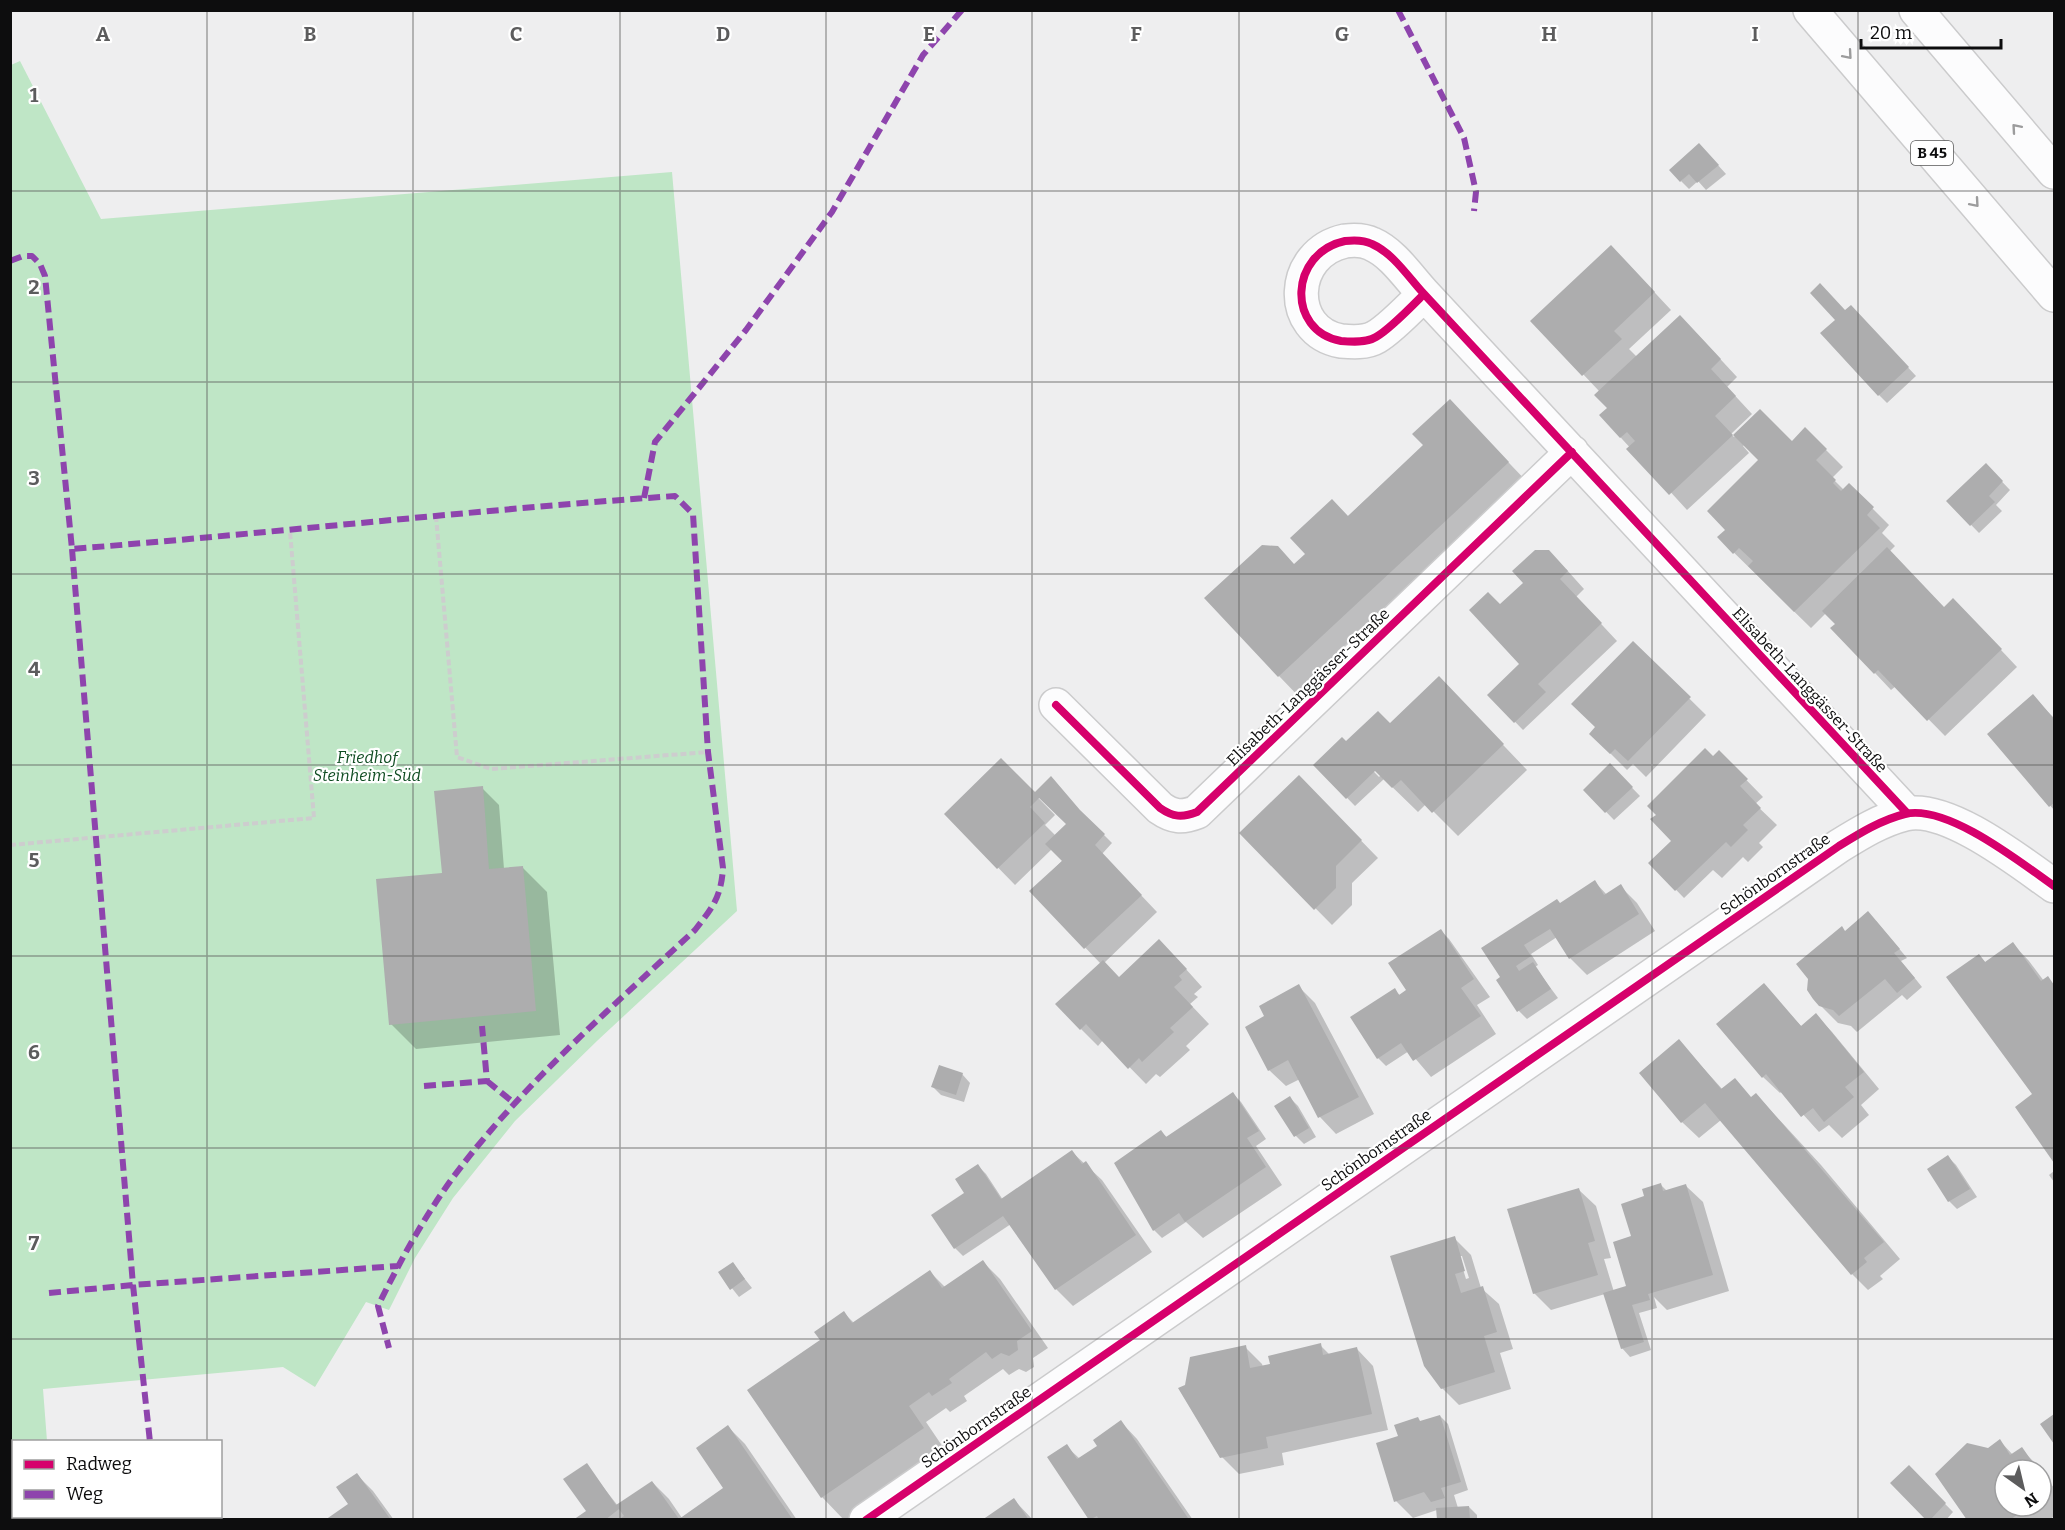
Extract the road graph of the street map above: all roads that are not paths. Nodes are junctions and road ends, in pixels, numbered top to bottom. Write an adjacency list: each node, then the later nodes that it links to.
1 (1810, 10): 5 (main road, B 45, one-way to 5)
2 (1916, 10): 3 (main road, one-way to 2)
3 (2055, 172)
4 (1424, 294): 6 (main road, Elisabeth-Langgässer-Straße)
5 (2055, 295)
6 (1572, 452): 7 (main road, Elisabeth-Langgässer-Straße); 8 (main road, Elisabeth-Langgässer-Straße)
7 (1056, 705)
8 (1906, 813): 9 (main road); 10 (main road, Schönbornstraße)
9 (2055, 886)
10 (866, 1520)

